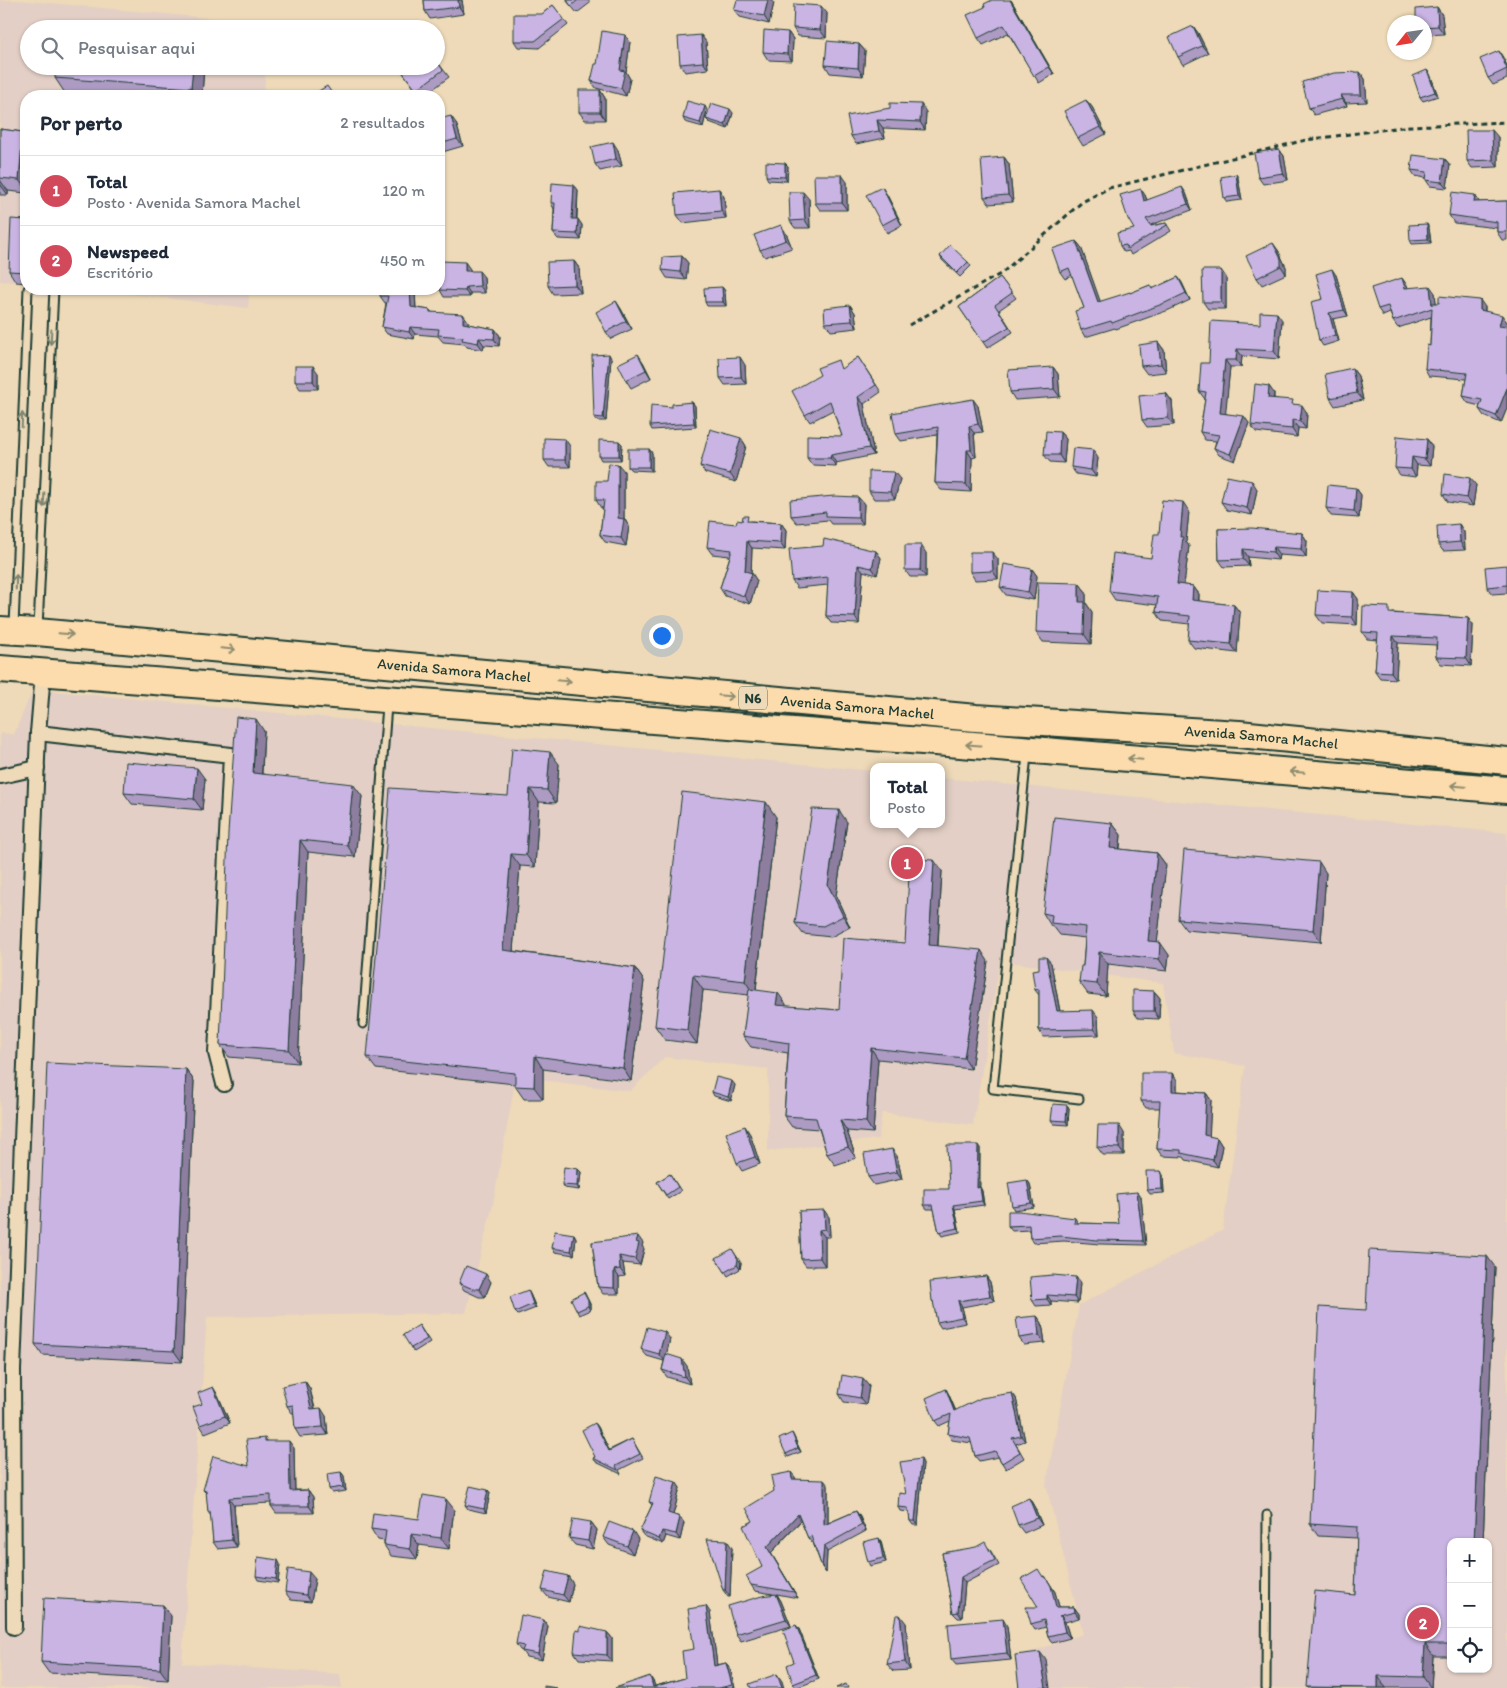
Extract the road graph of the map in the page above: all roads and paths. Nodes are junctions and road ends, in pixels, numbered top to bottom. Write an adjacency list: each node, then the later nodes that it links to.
1 (1507, 122): 4 (path)
2 (28, 295): 5 (lane, one-way to 2)
3 (53, 295): 5 (lane, one-way to 5)
4 (909, 325)
5 (17, 631): 11 (highway, Avenida Samora Machel / N6, one-way to 11)
6 (0, 669): 7 (highway, Avenida Samora Machel / N6)
7 (43, 673): 8 (highway, Avenida Samora Machel / N6); 9 (street)
8 (387, 699): 10 (highway, Avenida Samora Machel / N6, one-way to 8); 15 (lane)
9 (38, 733): 12 (street); 16 (street)
10 (1028, 750): 14 (highway, Avenida Samora Machel / N6, one-way to 10); 17 (lane)
11 (1507, 761)
12 (37, 768): 13 (street); 19 (street)
13 (1, 776)
14 (1507, 790)
15 (363, 1024)
16 (224, 1084)
17 (1079, 1098)
18 (1267, 1515): 20 (lane)
19 (14, 1627)
20 (1266, 1688)

